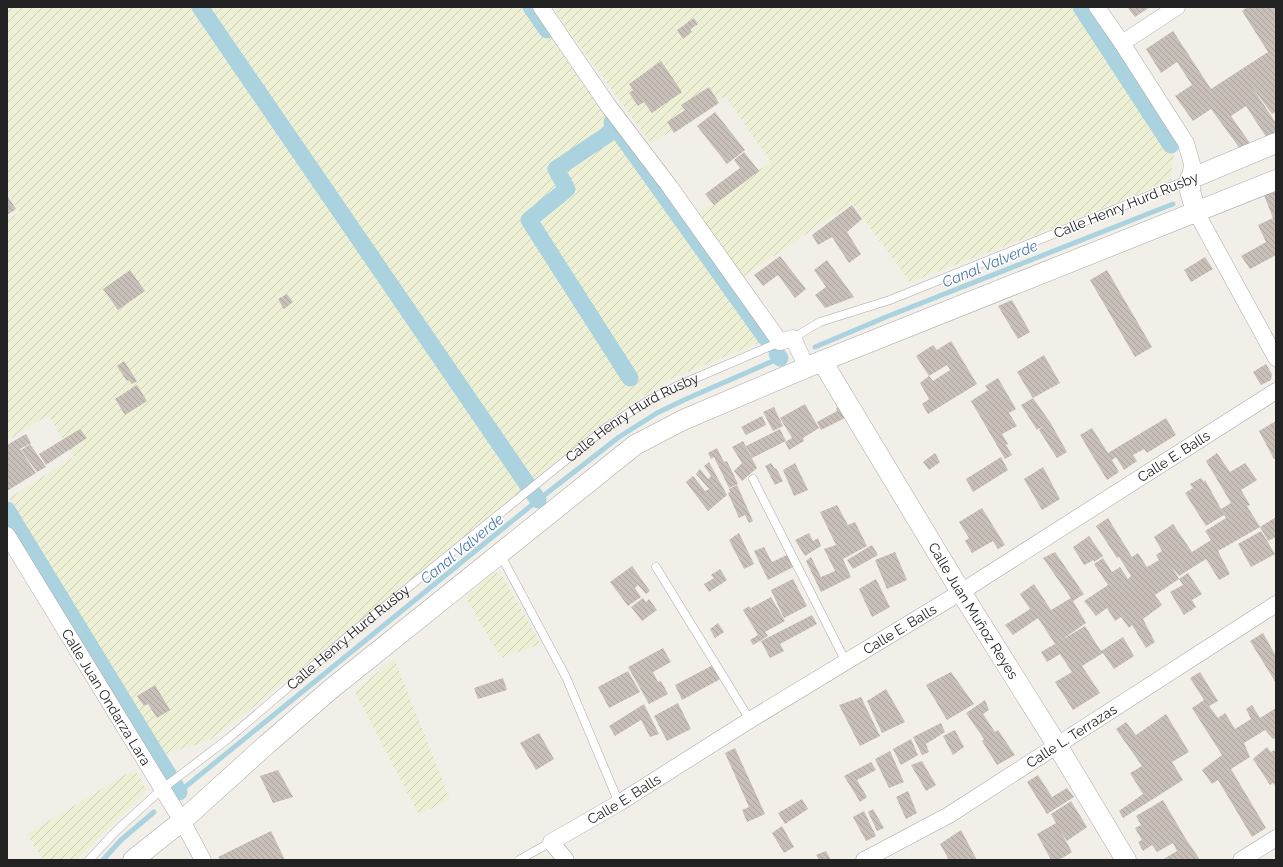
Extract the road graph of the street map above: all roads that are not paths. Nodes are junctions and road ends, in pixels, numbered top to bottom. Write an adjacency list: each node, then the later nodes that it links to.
1 (541, 7): 9 (street)
2 (1097, 7): 4 (street)
3 (1177, 7): 4 (street)
4 (1122, 43): 6 (street)
5 (1276, 143): 6 (street, Calle Henry Hurd Rusby)
6 (1190, 179): 8 (street); 9 (lane, Calle Henry Hurd Rusby)
7 (1276, 180): 8 (street, Calle Henry Hurd Rusby)
8 (1196, 212): 10 (street); 11 (street, Calle Henry Hurd Rusby)
9 (786, 340): 11 (street); 22 (lane, Calle Henry Hurd Rusby)
10 (1276, 358)
11 (814, 365): 15 (street, Calle Henry Hurd Rusby); 17 (street, Calle Juan Muñoz Reyes)
12 (1276, 391): 17 (street, Calle E. Balls)
13 (753, 479): 19 (lane)
14 (7, 535): 22 (street, Calle Juan Ondarza Lara)
15 (499, 553): 23 (lane); 24 (street, Calle Henry Hurd Rusby)
16 (656, 567): 20 (lane)
17 (961, 592): 19 (street, Calle E. Balls); 21 (street, Calle Juan Muñoz Reyes)
18 (1276, 604): 21 (street, Calle L. Terrazas)
19 (846, 662): 20 (street, Calle E. Balls)
20 (750, 720): 23 (street, Calle E. Balls)
21 (1057, 744): 32 (street, Calle L. Terrazas); 33 (street, Calle Juan Muñoz Reyes)
22 (162, 788): 24 (street, Calle Juan Ondarza Lara); 27 (lane, Calle Henry Hurd Rusby)
23 (619, 803): 26 (street, Calle E. Balls)
24 (182, 821): 28 (street, Calle Henry Hurd Rusby); 29 (street, Calle Juan Ondarza Lara)
25 (1276, 838): 34 (street)
26 (551, 842): 30 (lane, Calle E. Balls); 31 (street)
27 (89, 860)
28 (133, 860)
29 (203, 860)
30 (519, 860)
31 (566, 860)
32 (864, 860)
33 (1126, 860)
34 (1241, 860)

